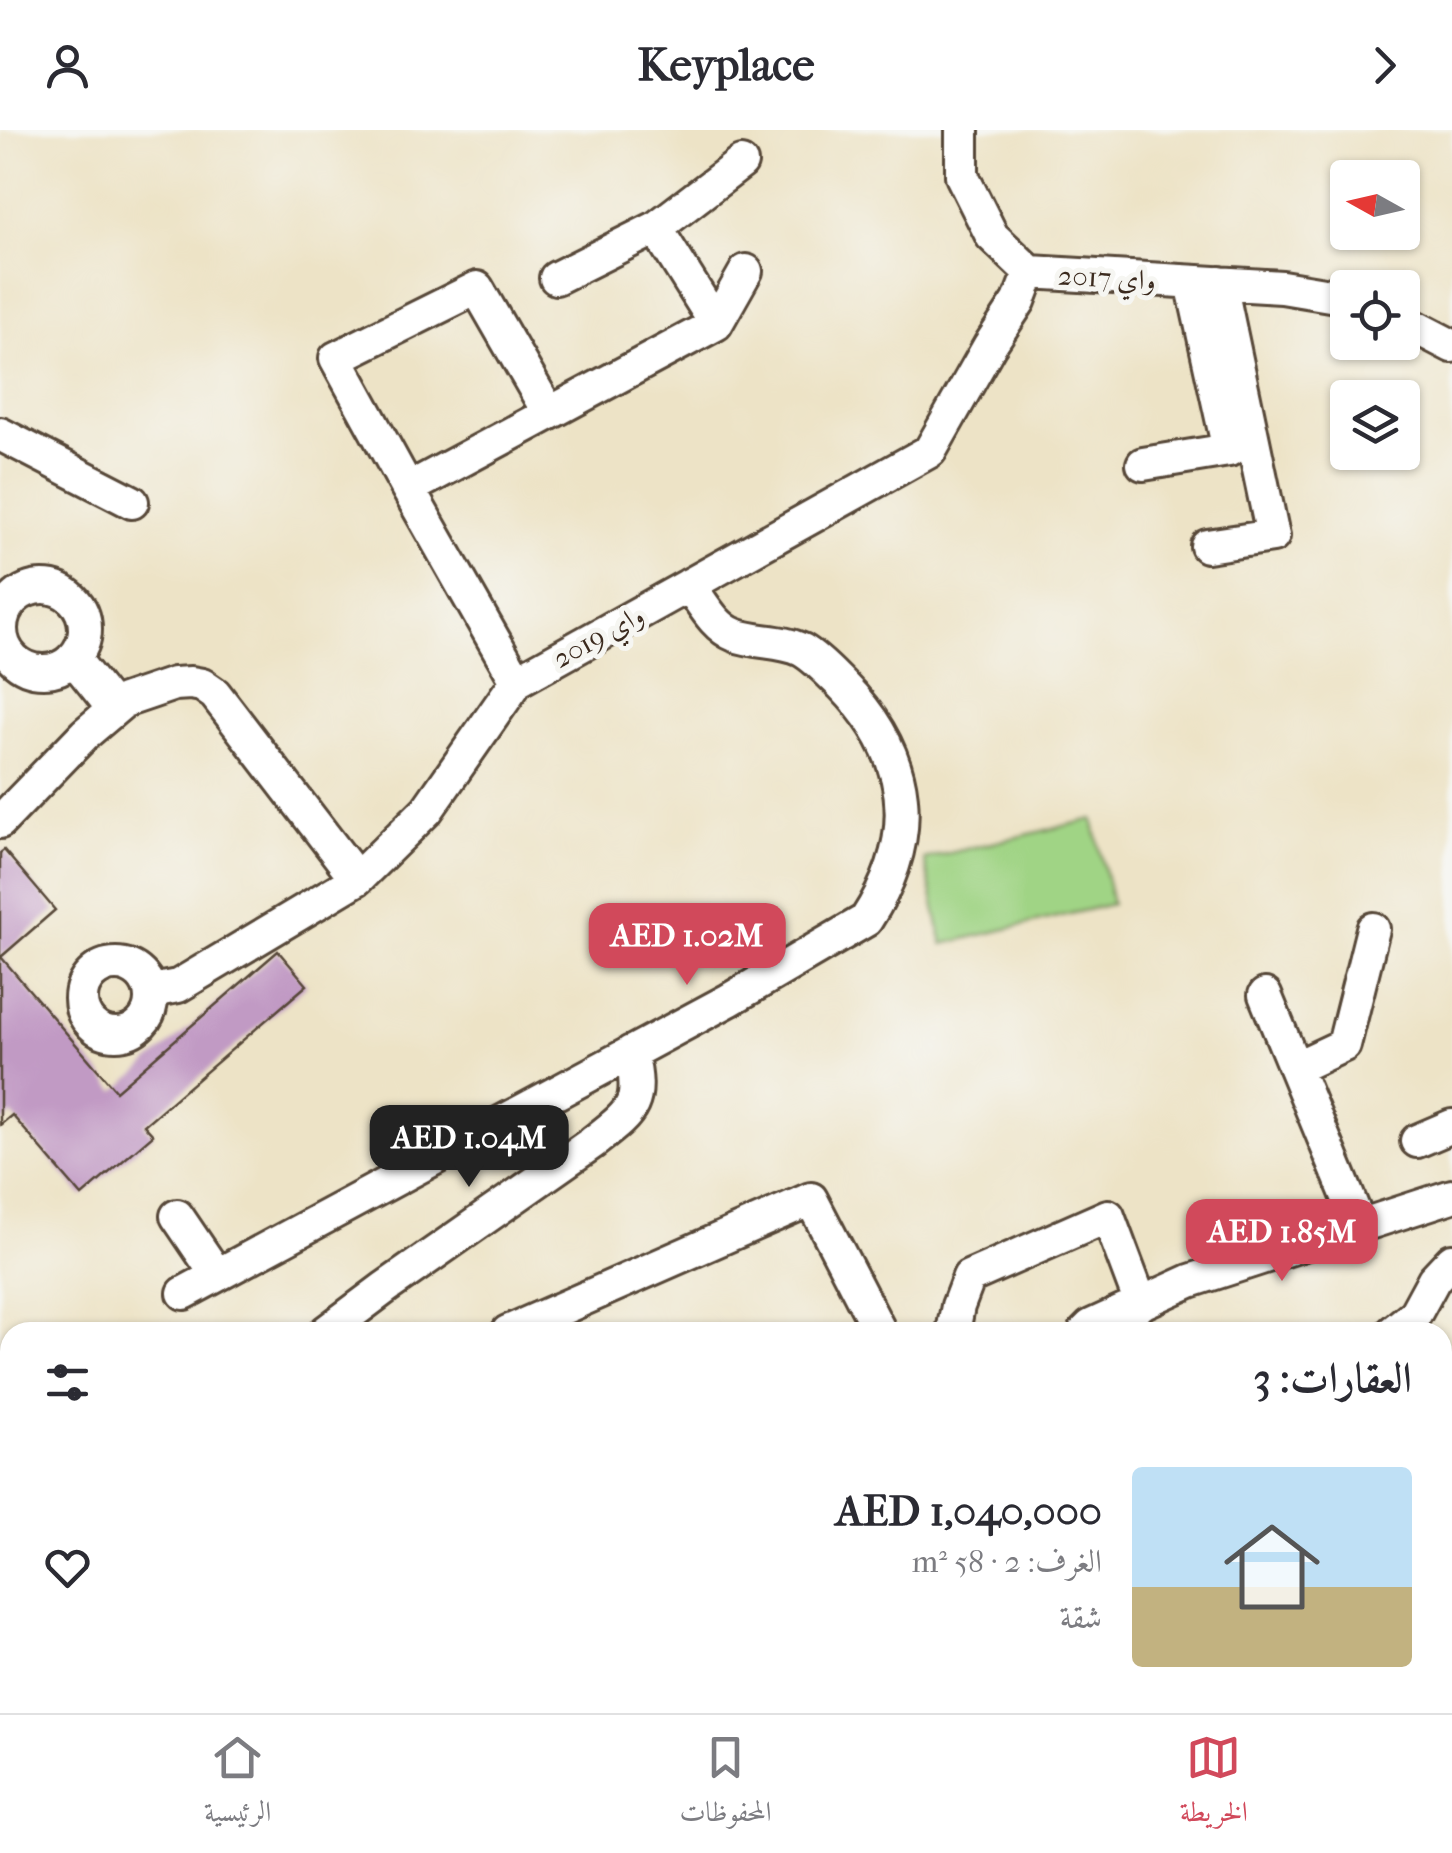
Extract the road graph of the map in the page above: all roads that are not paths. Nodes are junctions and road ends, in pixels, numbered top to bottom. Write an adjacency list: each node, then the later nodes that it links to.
1 (962, 130): 5 (street, واي 2017)
2 (741, 163): 3 (street)
3 (656, 228): 6 (street); 9 (street)
4 (746, 271): 9 (street)
5 (1030, 272): 7 (street, واي 2017); 18 (street, واي 2019)
6 (556, 278)
7 (1206, 282): 8 (street, واي 2017); 14 (street); 17 (street)
8 (1330, 295)
9 (716, 324): 12 (street)
10 (1420, 329): 11 (street)
11 (1452, 346)
12 (549, 413): 15 (street); 15 (street)
13 (0, 434): 16 (street)
14 (1143, 464)
15 (408, 489): 20 (street)
16 (132, 502)
17 (1208, 546)
18 (689, 585): 20 (street, واي 2019); 27 (street)
19 (73, 658): 21 (street)
20 (517, 681): 23 (street, واي 2019)
21 (113, 708): 22 (street); 23 (street)
22 (0, 822)
23 (357, 879): 25 (street, واي 2019)
24 (1372, 929): 28 (street)
25 (151, 991)
26 (1265, 995): 28 (street)
27 (631, 1052): 35 (street); 38 (street)
28 (1295, 1068): 33 (street)
29 (1452, 1126): 30 (street)
30 (1416, 1141)
31 (1450, 1198): 33 (street)
32 (177, 1216): 35 (street)
33 (1360, 1226): 37 (street)
34 (1452, 1260): 43 (street)
35 (217, 1275): 36 (street)
36 (184, 1294)
37 (1141, 1304): 41 (street); 42 (street)
38 (339, 1322)
39 (531, 1322): 40 (street)
40 (875, 1322)
41 (955, 1322)
42 (1099, 1322)
43 (1405, 1322)

